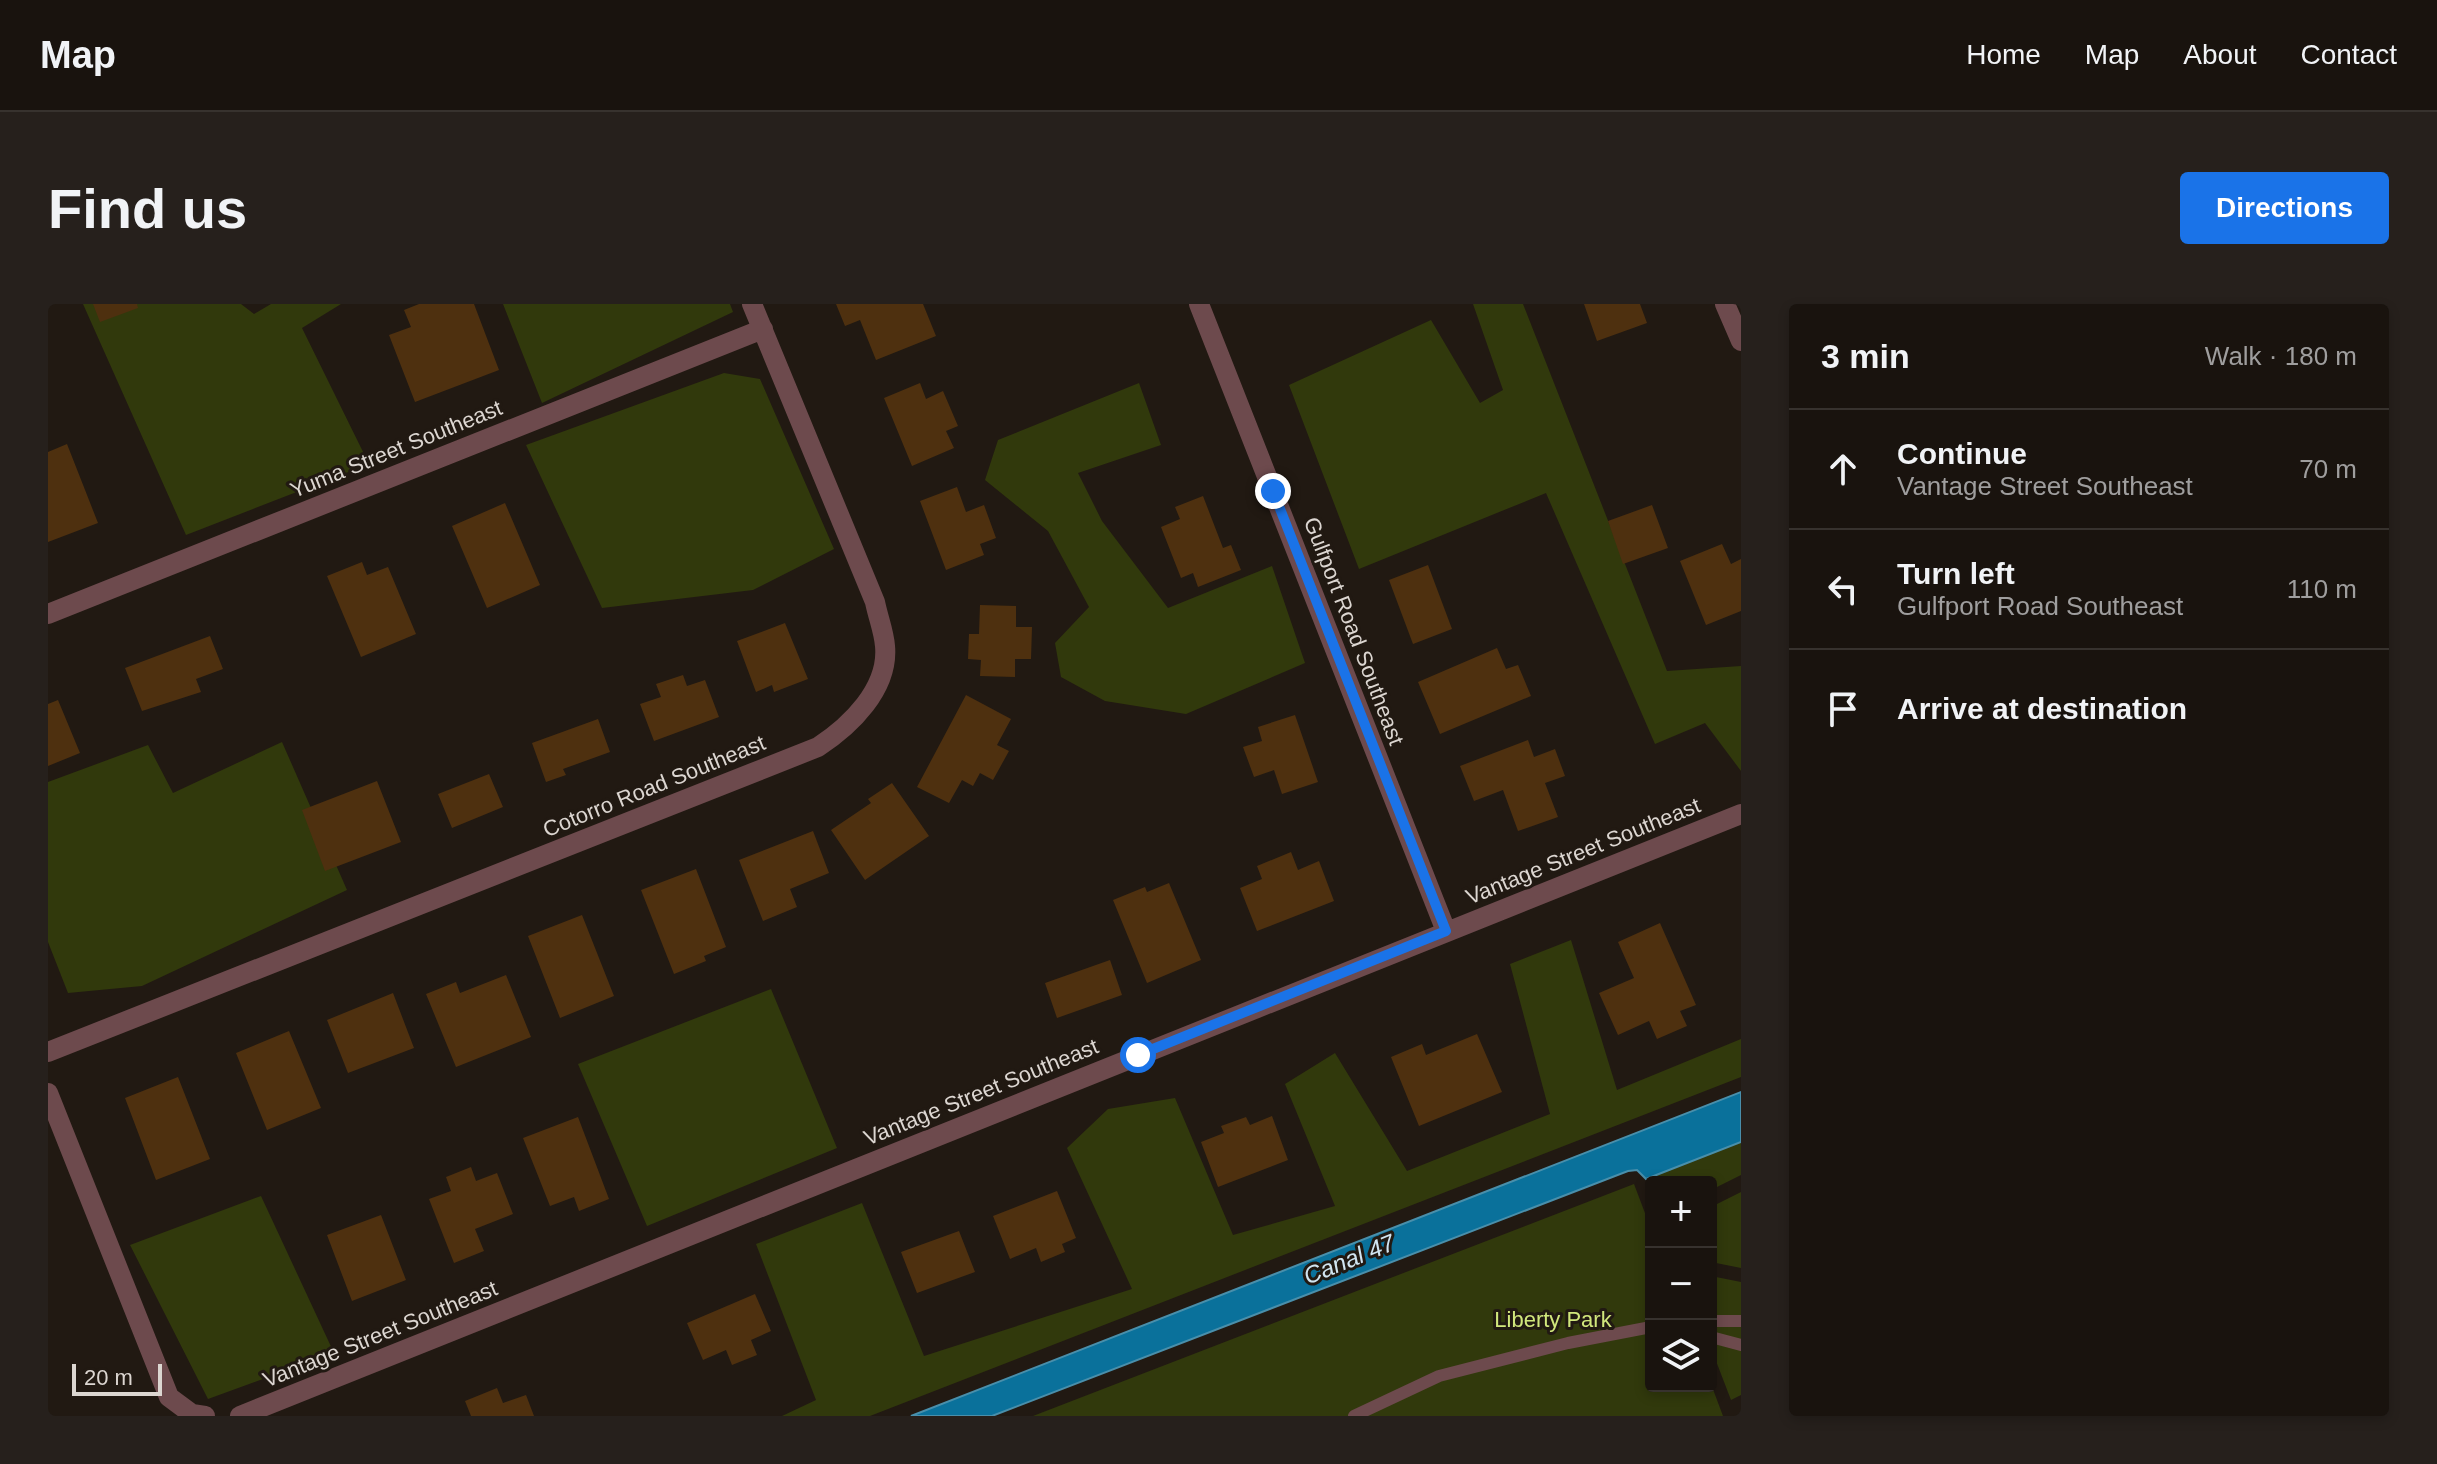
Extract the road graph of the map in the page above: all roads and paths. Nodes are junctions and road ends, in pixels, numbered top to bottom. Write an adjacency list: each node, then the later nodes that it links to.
1 (752, 304): 4 (street, Cotorro Road Southeast)
2 (1199, 304): 8 (street, Gulfport Road Southeast)
3 (1725, 304): 5 (street)
4 (763, 329): 6 (street, Yuma Street Southeast); 9 (street, Cotorro Road Southeast)
5 (1741, 341)
6 (48, 614)
7 (1741, 814): 8 (street, Vantage Street Southeast)
8 (1446, 931): 17 (street, Vantage Street Southeast)
9 (48, 1052)
10 (48, 1093): 16 (street)
11 (1717, 1321): 12 (lane)
12 (1741, 1321)
13 (1645, 1328): 18 (lane)
14 (1717, 1339): 15 (lane)
15 (1741, 1345)
16 (198, 1415)
17 (240, 1416)
18 (1354, 1416)

